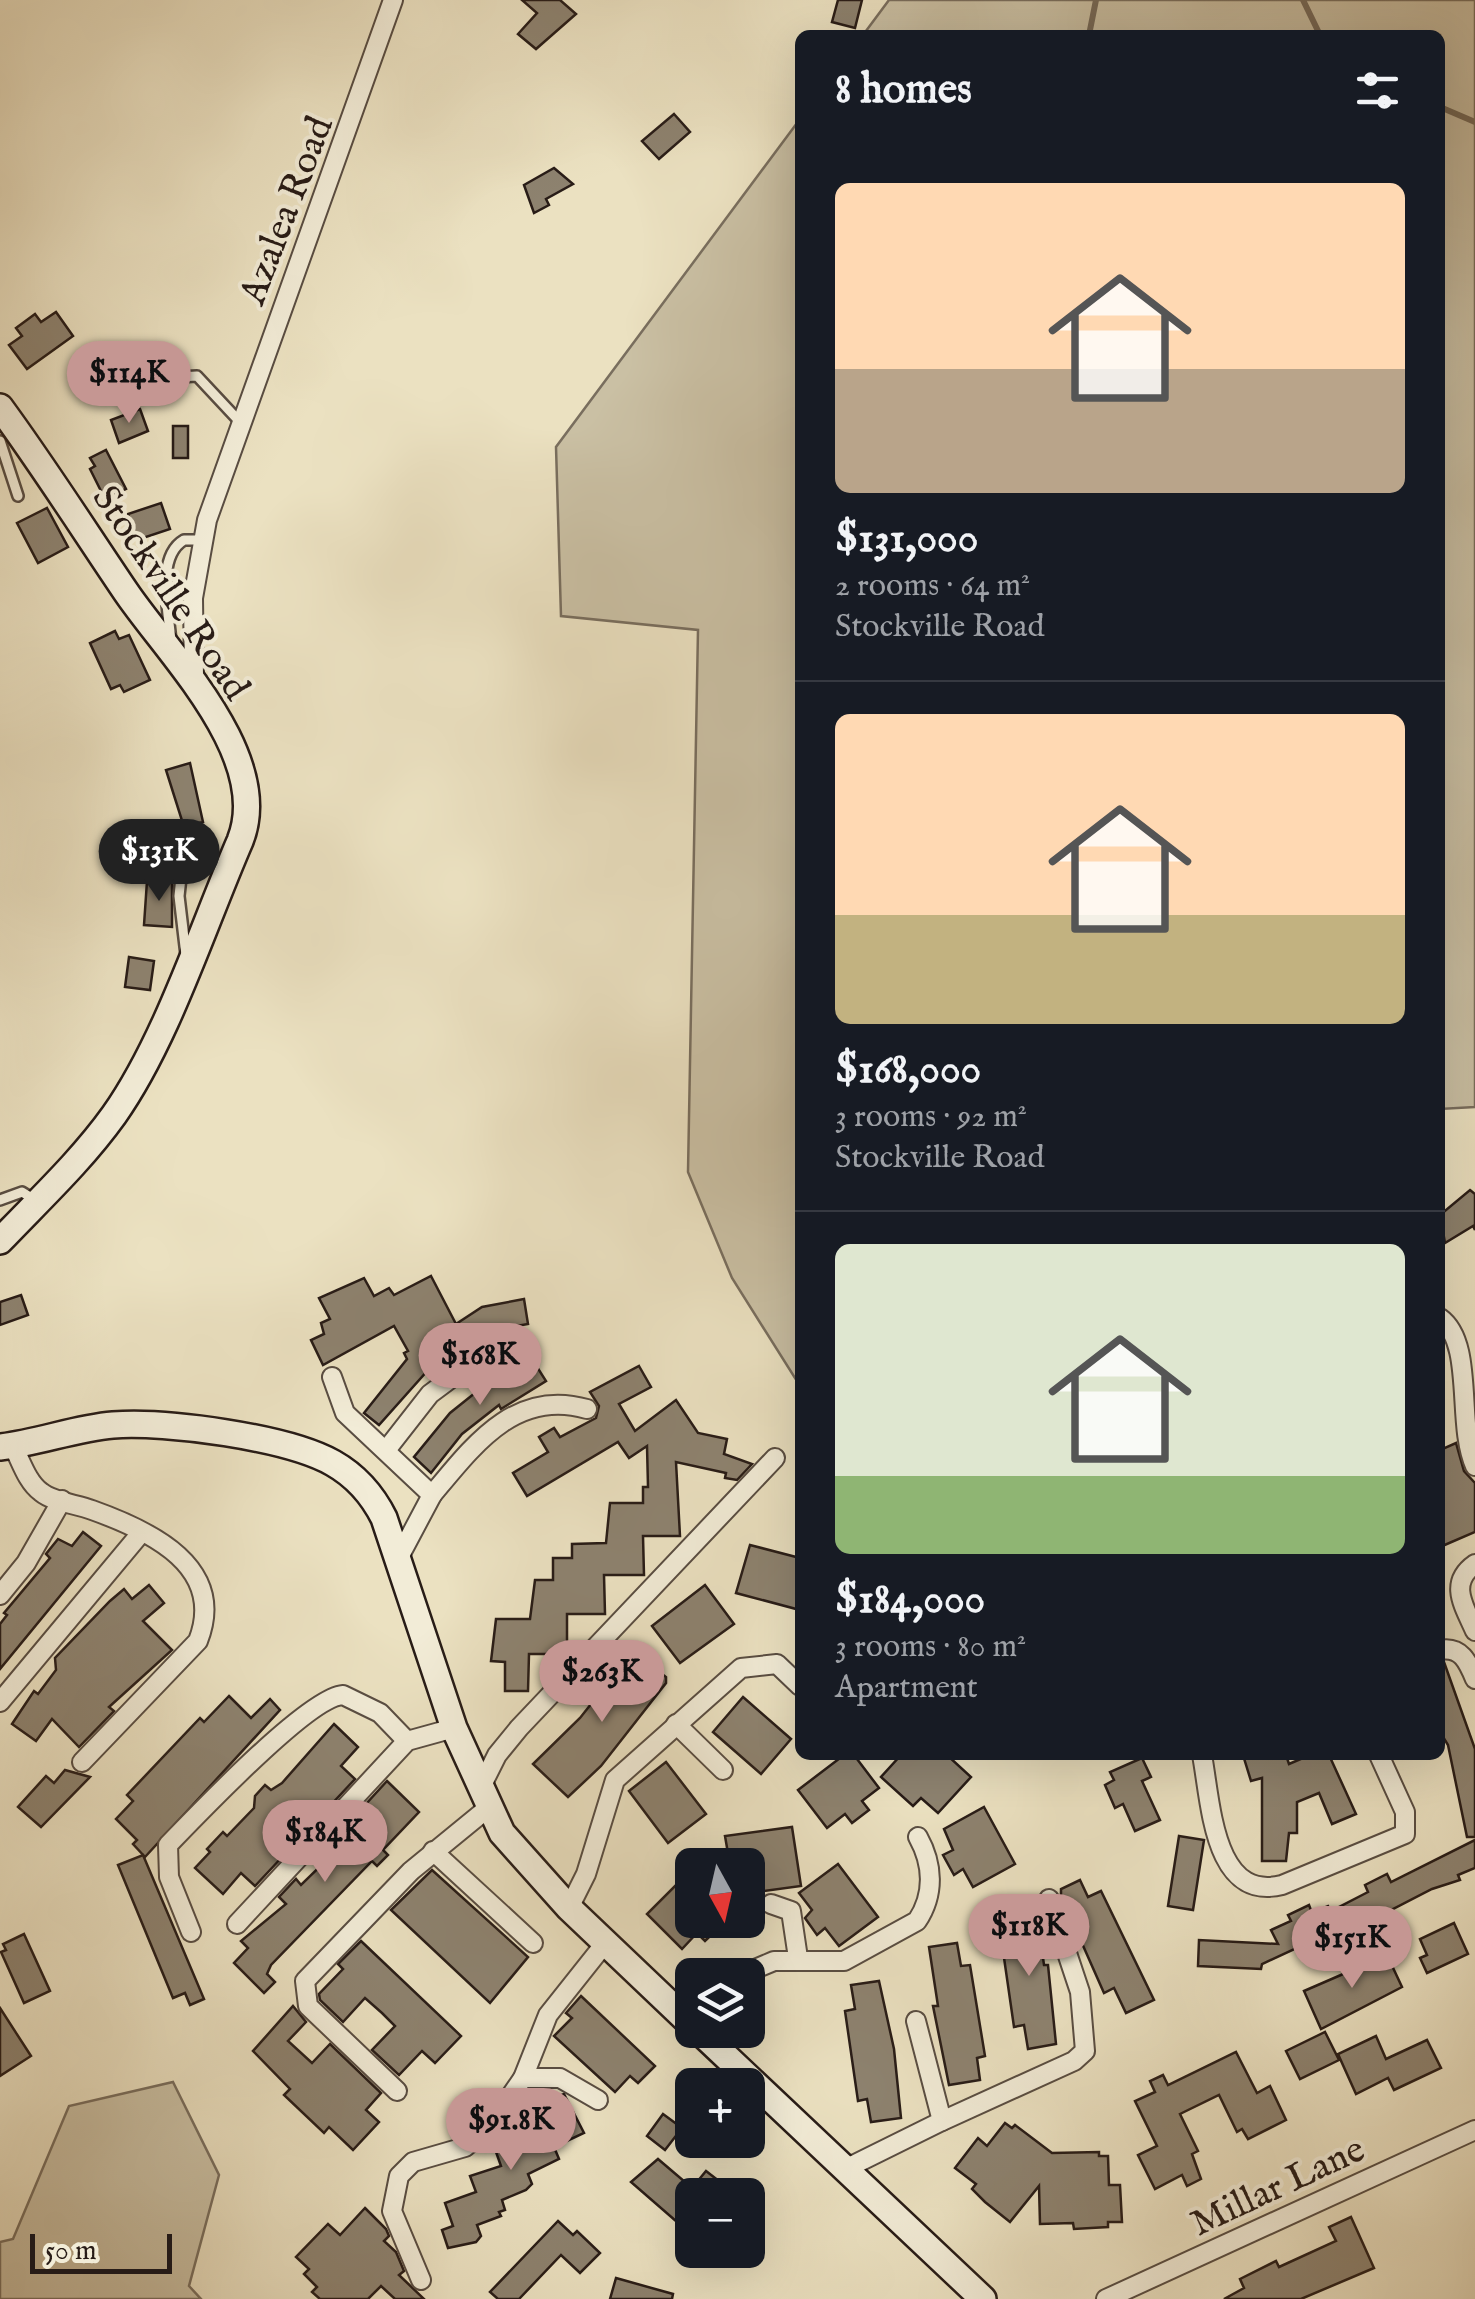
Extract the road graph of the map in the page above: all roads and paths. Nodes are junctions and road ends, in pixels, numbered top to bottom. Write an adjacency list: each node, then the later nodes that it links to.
1 (393, 0): 4 (street, Azalea Road)
2 (153, 388): 4 (lane)
3 (0, 407): 8 (street, Stockville Road)
4 (240, 422): 7 (street, Azalea Road)
5 (0, 440): 6 (lane)
6 (18, 496)
7 (203, 540): 8 (lane); 9 (street, Azalea Road)
8 (172, 649): 9 (street, Stockville Road)
9 (194, 677): 11 (street, Stockville Road)
10 (184, 849): 11 (lane)
11 (186, 965): 13 (street, Stockville Road)
12 (0, 1200): 13 (lane)
13 (38, 1202): 14 (street, Stockville Road)
14 (5, 1230)
15 (1445, 1321): 22 (street)
16 (477, 1359): 20 (street)
17 (332, 1377): 20 (street)
18 (586, 1409): 23 (street)
19 (7, 1446): 24 (street); 26 (street)
20 (387, 1450): 23 (street)
21 (774, 1458): 41 (street)
22 (1475, 1466)
23 (432, 1496): 26 (street)
24 (62, 1500): 25 (street); 28 (street)
25 (141, 1533): 33 (street); 39 (street)
26 (398, 1559): 35 (street)
27 (1475, 1564): 29 (street)
28 (0, 1595)
29 (1475, 1631)
30 (1445, 1650): 31 (street)
31 (1475, 1679)
32 (795, 1681): 34 (street)
33 (0, 1702)
34 (676, 1724): 40 (street); 46 (street)
35 (454, 1728): 36 (street); 41 (street)
36 (407, 1741): 47 (street); 48 (street)
37 (1203, 1760): 38 (street)
38 (1381, 1760)
39 (82, 1762)
40 (723, 1770)
41 (484, 1799): 43 (street); 46 (street)
42 (918, 1837): 51 (street)
43 (432, 1851): 50 (street); 57 (street)
44 (1048, 1899): 59 (street)
45 (771, 1904): 51 (street)
46 (570, 1908): 49 (street)
47 (237, 1924)
48 (191, 1932)
49 (606, 1942): 53 (street); 56 (street)
50 (534, 1943)
51 (798, 1958): 52 (street)
52 (765, 1963)
53 (675, 2007)
54 (916, 2020): 59 (street)
55 (718, 2048): 61 (street)
56 (523, 2078): 58 (street); 62 (street)
57 (397, 2091)
58 (598, 2100)
59 (942, 2121): 61 (street)
60 (1475, 2130): 64 (street, Millar Lane)
61 (845, 2169): 63 (street)
62 (421, 2280)
63 (983, 2299)
64 (1106, 2299)

